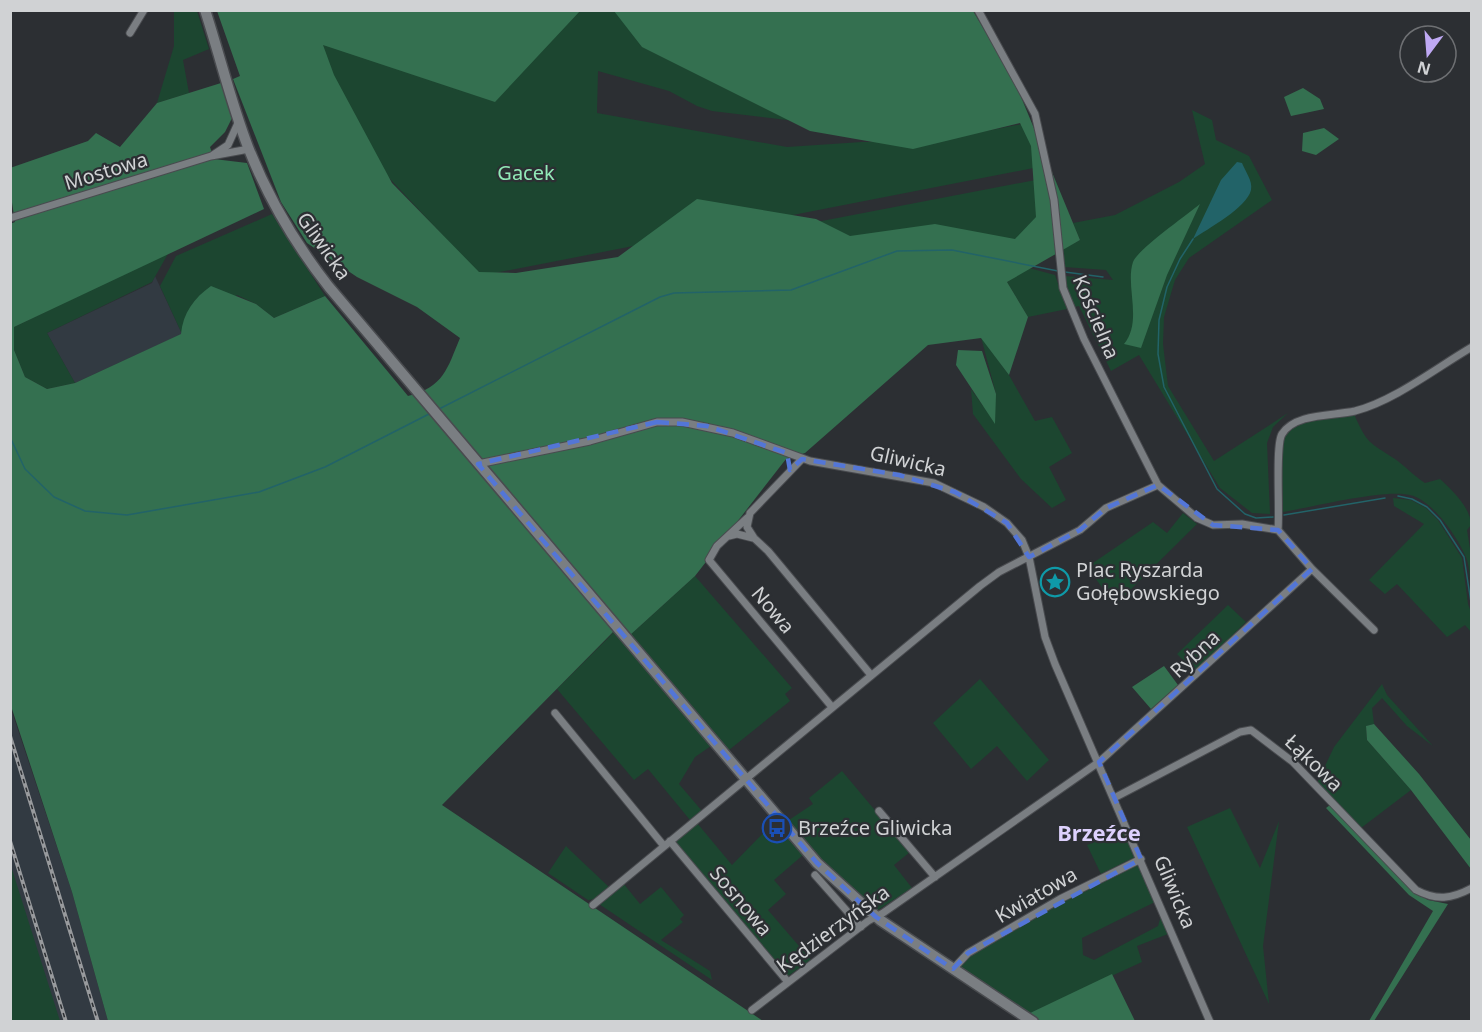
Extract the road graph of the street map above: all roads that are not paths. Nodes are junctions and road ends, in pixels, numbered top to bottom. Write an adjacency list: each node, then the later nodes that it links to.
1 (144, 10): 4 (street)
2 (205, 10): 5 (main road, Gliwicka)
3 (978, 10): 15 (street, Kościelna)
4 (130, 33)
5 (239, 119): 6 (street); 7 (main road, Gliwicka)
6 (228, 145): 7 (street); 8 (street, Mostowa)
7 (248, 147): 8 (street, Mostowa); 13 (main road, Gliwicka)
8 (211, 156): 9 (street, Mostowa)
9 (10, 218)
10 (1472, 347): 17 (street)
11 (788, 453): 12 (street, Gliwicka); 13 (street, Gliwicka); 14 (street)
12 (802, 459): 14 (street, Nowa); 20 (street, Gliwicka)
13 (478, 464): 27 (main road, Gliwicka)
14 (790, 470): 16 (street, Nowa)
15 (1158, 485): 17 (street); 20 (street)
16 (747, 518): 18 (street, Nowa); 19 (street, Nowa)
17 (1278, 530): 21 (street)
18 (729, 536): 19 (street); 24 (street, Nowa)
19 (754, 538): 23 (street, Nowa)
20 (1029, 557): 23 (street); 26 (street, Gliwicka)
21 (1312, 569): 22 (street); 26 (street, Rybna)
22 (1374, 630)
23 (871, 675): 24 (street)
24 (832, 707): 27 (street)
25 (555, 713): 30 (street)
26 (1099, 762): 28 (street, Gliwicka); 33 (street, Kędzierzyńska)
27 (745, 780): 30 (street); 36 (main road, Gliwicka)
28 (1114, 798): 31 (street, Gliwicka); 34 (street, Łąkowa)
29 (879, 811): 33 (street)
30 (667, 844): 35 (street); 39 (street, Sosnowa)
31 (1141, 859): 38 (street, Kwiatowa); 42 (street, Gliwicka)
32 (815, 875): 37 (street)
33 (935, 877): 36 (street, Kędzierzyńska)
34 (1472, 888)
35 (593, 905)
36 (876, 917): 37 (street, Kędzierzyńska); 38 (main road, Gliwicka)
37 (861, 927): 39 (street, Kędzierzyńska)
38 (953, 969): 41 (main road, Gliwicka)
39 (788, 982): 40 (street, Kędzierzyńska)
40 (752, 1010)
41 (1033, 1022)
42 (1210, 1022)

